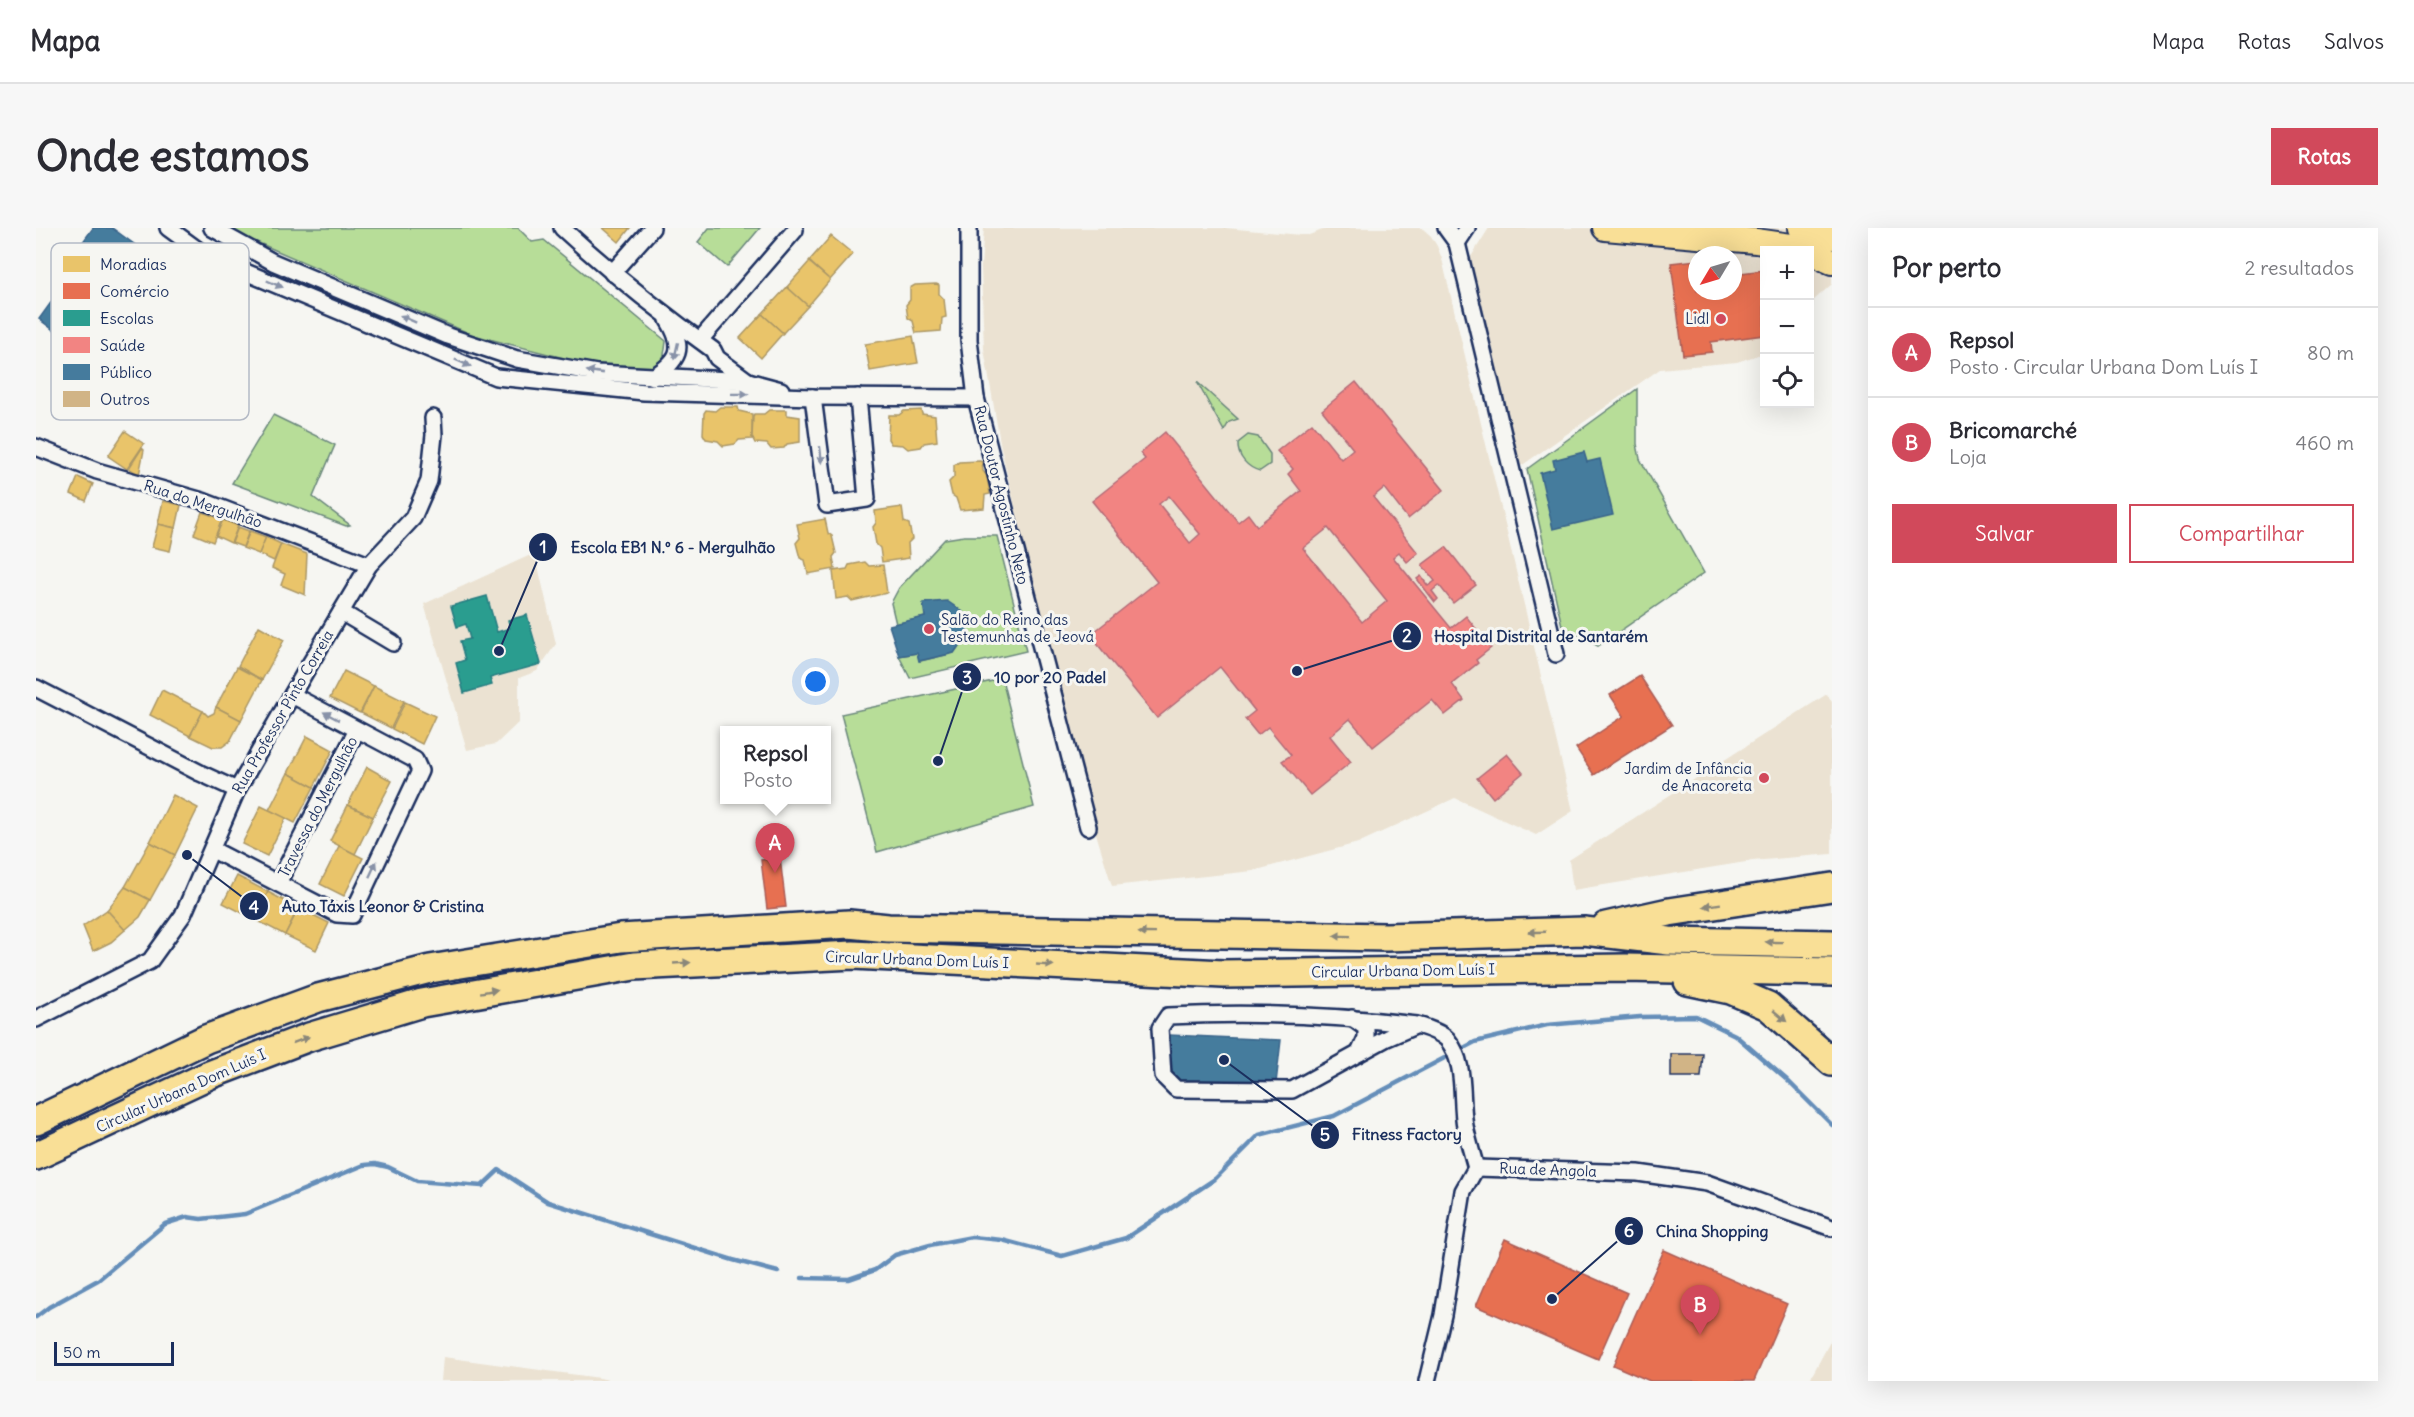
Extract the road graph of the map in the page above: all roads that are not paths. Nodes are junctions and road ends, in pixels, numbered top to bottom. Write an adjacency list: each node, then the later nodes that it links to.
1 (168, 228): 12 (street, one-way to 12)
2 (213, 228): 13 (street, one-way to 2)
3 (562, 228): 20 (street)
4 (652, 228): 20 (street)
5 (969, 228): 28 (street, Rua Doutor Agostinho Neto)
6 (1446, 228): 14 (street)
7 (1467, 228): 14 (street)
8 (1605, 228): 15 (main road)
9 (1801, 228): 11 (main road)
10 (795, 230): 22 (street)
11 (1832, 237)
12 (189, 243)
13 (239, 243)
14 (1457, 243): 34 (street)
15 (1791, 246)
16 (249, 248): 23 (street, one-way to 16)
17 (1814, 254): 18 (main road)
18 (1832, 262)
19 (249, 273): 25 (street, one-way to 25)
20 (612, 273): 21 (street)
21 (667, 318): 22 (street); 23 (street, one-way to 23)
22 (700, 340): 24 (street)
23 (653, 377): 24 (street)
24 (748, 381): 25 (street)
25 (792, 394): 26 (street)
26 (813, 397): 27 (street); 27 (street, one-way to 27)
27 (858, 397): 28 (street)
28 (976, 398): 39 (street, Rua Doutor Agostinho Neto)
29 (433, 418): 31 (street, Rua Professor Pinto Correia)
30 (36, 447): 31 (street, Rua do Mergulhão)
31 (369, 564): 32 (street, Rua Professor Pinto Correia)
32 (341, 612): 33 (street); 36 (street, Rua Professor Pinto Correia)
33 (393, 643)
34 (1556, 654)
35 (36, 687): 38 (street)
36 (292, 695): 37 (street, one-way to 36); 38 (street, Rua Professor Pinto Correia)
37 (357, 730): 41 (street, Travessa do Mergulhão); 41 (street, one-way to 37)
38 (237, 790): 40 (street, Rua Professor Pinto Correia)
39 (1088, 827)
40 (213, 850): 41 (street); 48 (street, Rua Professor Pinto Correia)
41 (278, 883)
42 (1832, 887): 43 (highway, one-way to 43)
43 (1584, 931): 44 (highway, Circular Urbana Dom Luís I, one-way to 43); 52 (highway, Circular Urbana Dom Luís I, one-way to 52)
44 (1832, 944)
45 (1625, 968): 46 (highway, Circular Urbana Dom Luís I); 51 (highway, one-way to 51); 53 (highway, Circular Urbana Dom Luís I, one-way to 45)
46 (1832, 972)
47 (1352, 1018): 49 (street); 50 (street); 50 (street)
48 (36, 1019)
49 (1417, 1025): 50 (street); 54 (street)
50 (1359, 1053)
51 (1832, 1062)
52 (36, 1121)
53 (36, 1156)
54 (1476, 1168): 55 (street, Rua de Angola); 56 (street)
55 (1832, 1228)
56 (1427, 1381)

